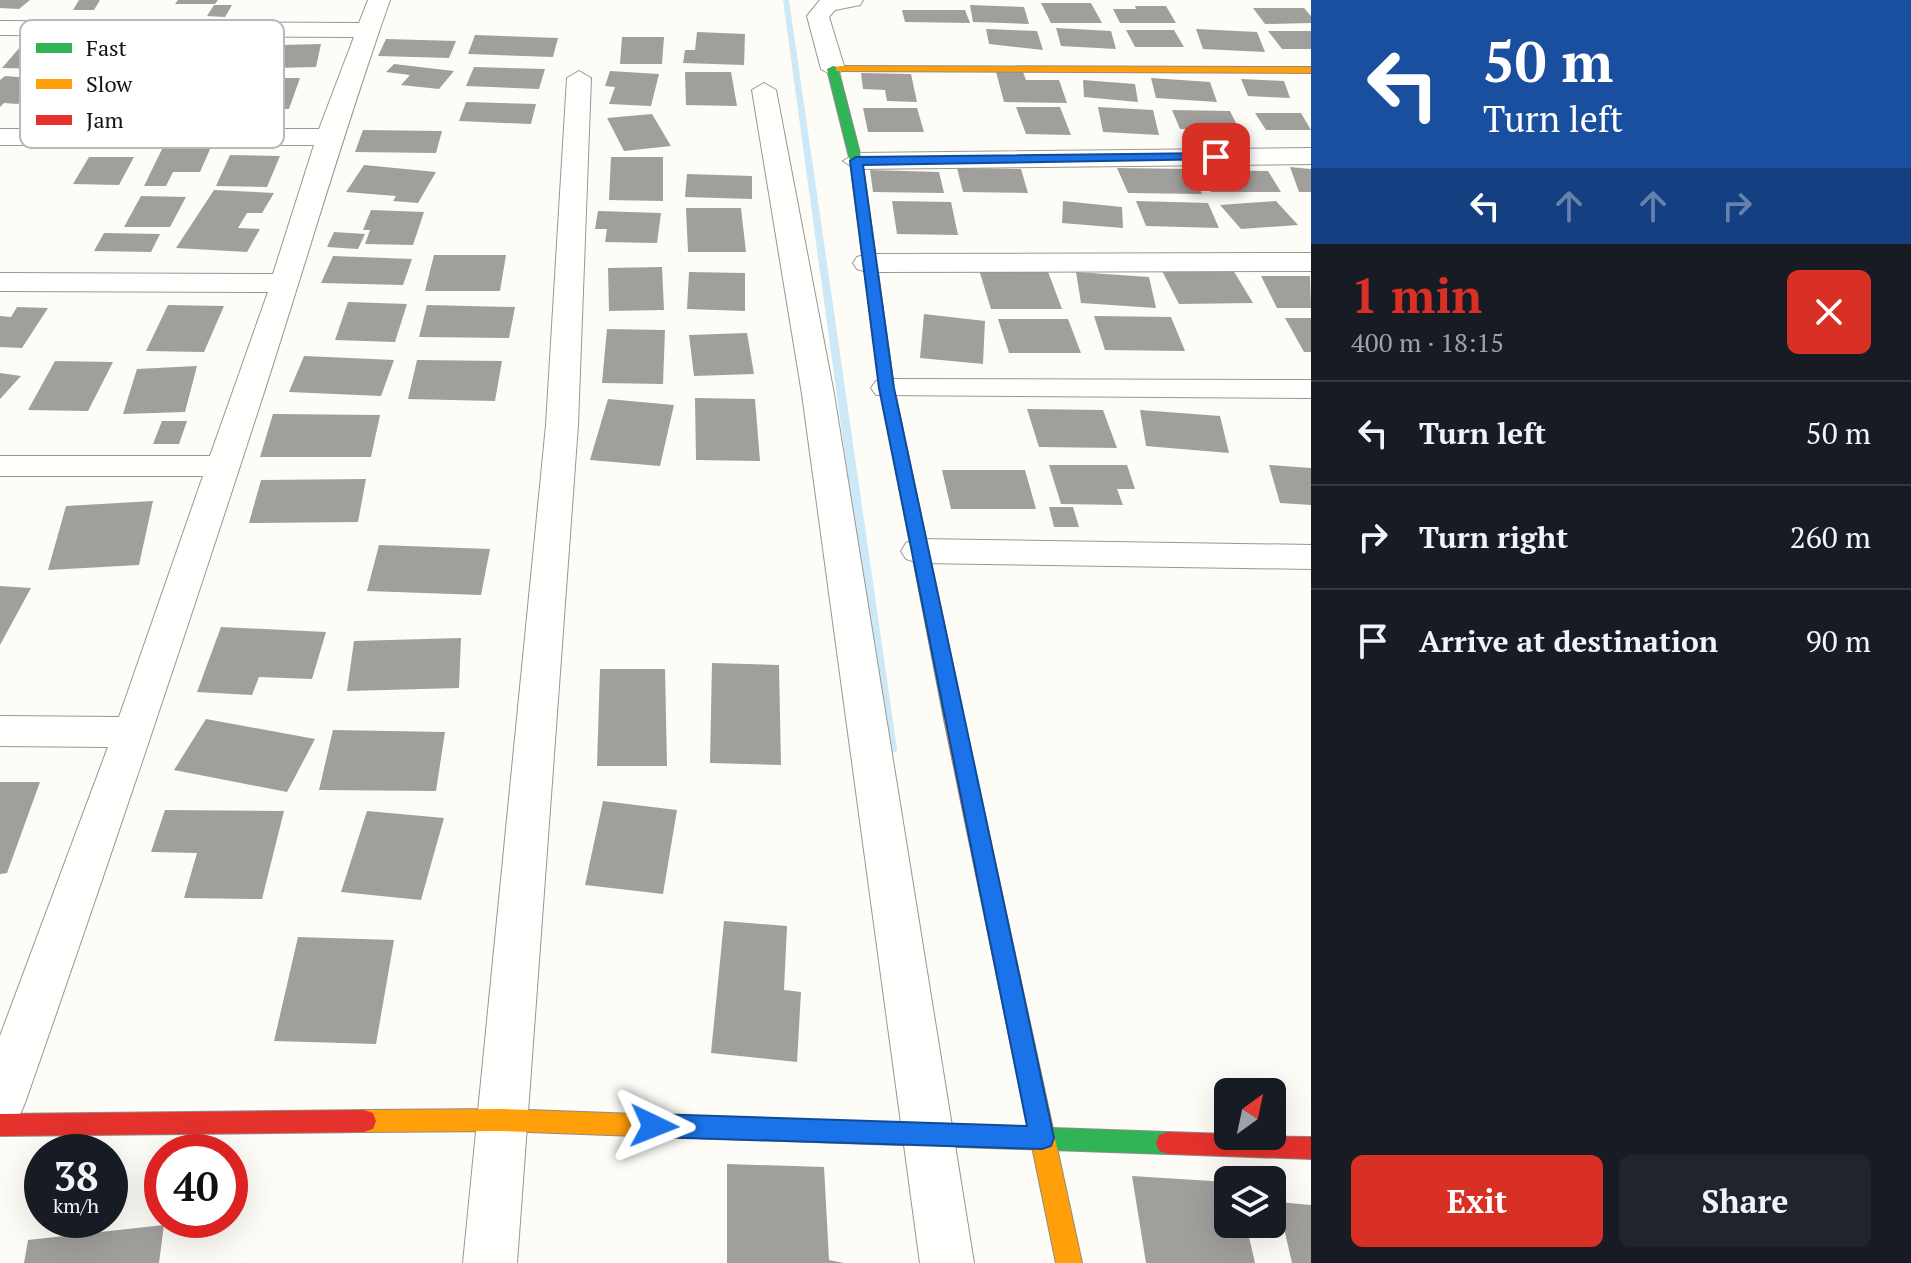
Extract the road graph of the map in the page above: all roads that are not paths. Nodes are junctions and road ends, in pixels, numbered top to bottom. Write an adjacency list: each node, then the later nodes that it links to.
1 (852, 0): 2 (street)
2 (821, 4): 7 (street)
3 (374, 15): 4 (street); 12 (street)
4 (230, 20)
5 (20, 27): 6 (street)
6 (0, 28)
7 (833, 69): 8 (street); 14 (street)
8 (1311, 70)
9 (579, 78): 28 (street)
10 (764, 90): 30 (street)
11 (284, 137): 12 (street)
12 (329, 137): 18 (street)
13 (1311, 156): 14 (street)
14 (856, 161): 16 (street)
15 (1311, 262): 16 (street)
16 (867, 263): 19 (street)
17 (0, 282): 18 (street)
18 (285, 283): 22 (street)
19 (887, 388): 20 (street); 23 (street)
20 (1311, 389)
21 (0, 466): 22 (street)
22 (223, 466): 26 (street)
23 (919, 551): 24 (street); 31 (street)
24 (1311, 557)
25 (0, 731): 26 (street)
26 (134, 732): 27 (street)
27 (0, 1103)
28 (502, 1120): 29 (street); 30 (street); 33 (street)
29 (0, 1125)
30 (928, 1136): 31 (street); 34 (street)
31 (1042, 1138): 32 (street); 35 (street)
32 (1311, 1148)
33 (490, 1263)
34 (947, 1263)
35 (1069, 1263)

